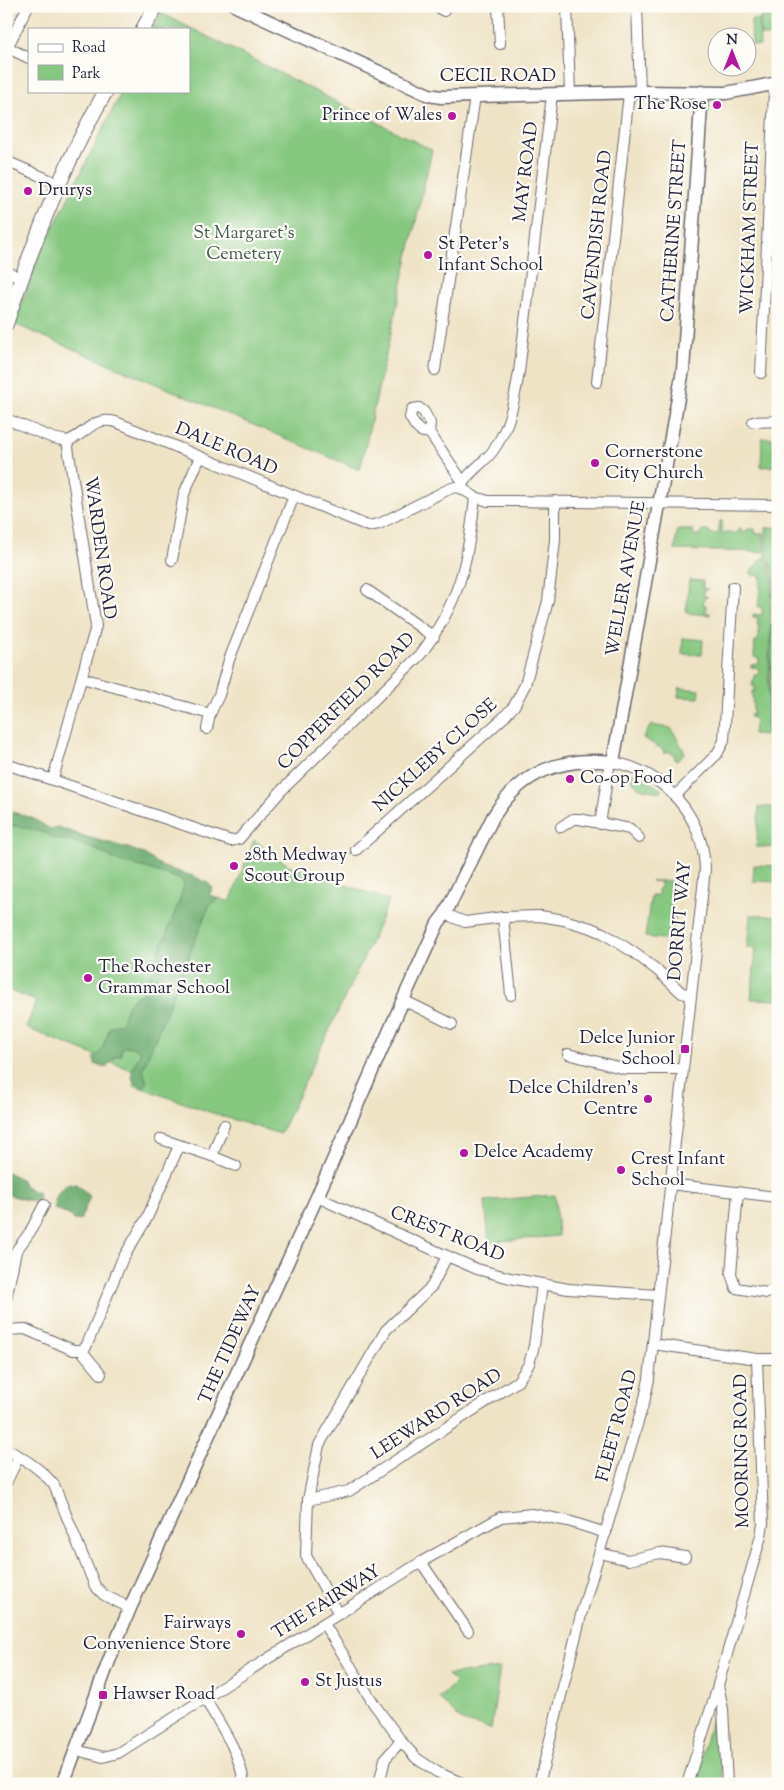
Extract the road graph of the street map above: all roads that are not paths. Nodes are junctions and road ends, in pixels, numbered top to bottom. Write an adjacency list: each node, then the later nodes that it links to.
1 (28, 6): 9 (street)
2 (156, 6): 7 (main road)
3 (236, 6): 17 (street, CECIL ROAD)
4 (498, 6): 8 (street)
5 (567, 6): 16 (street)
6 (637, 6): 14 (street, CAVENDISH ROAD)
7 (144, 28)
8 (500, 44)
9 (7, 48): 10 (street)
10 (28, 58)
11 (775, 84): 12 (street, CECIL ROAD); 25 (street, WICKHAM STREET)
12 (702, 92): 14 (street, CECIL ROAD); 24 (street, CATHERINE STREET)
13 (102, 93): 19 (main road)
14 (635, 93): 16 (street, CECIL ROAD); 26 (street, CAVENDISH ROAD)
15 (552, 94): 16 (street, CECIL ROAD); 17 (street, CECIL ROAD); 33 (street, MAY ROAD)
16 (570, 94)
17 (475, 96): 23 (street)
18 (6, 161): 19 (street)
19 (59, 184): 21 (main road)
20 (6, 271): 21 (street)
21 (22, 279): 22 (main road)
22 (6, 324)
23 (435, 370)
24 (682, 373): 37 (street, WELLER AVENUE)
25 (761, 373)
26 (598, 382)
27 (6, 419): 31 (street)
28 (778, 421): 29 (street)
29 (753, 422)
30 (429, 432): 33 (street)
31 (67, 441): 32 (street, DALE ROAD); 43 (street, WARDEN ROAD)
32 (200, 457): 34 (street, DALE ROAD); 39 (street)
33 (462, 485): 34 (street, DALE ROAD); 35 (street)
34 (294, 496): 44 (street)
35 (475, 497): 36 (street); 42 (street, COPPERFIELD ROAD)
36 (555, 502): 37 (street); 53 (street, NICKLEBY CLOSE)
37 (658, 504): 38 (street); 46 (street, WELLER AVENUE)
38 (778, 505)
39 (172, 560)
40 (733, 587): 49 (street)
41 (367, 590): 42 (street)
42 (434, 637): 48 (street, COPPERFIELD ROAD)
43 (82, 678): 44 (street); 48 (street, WARDEN ROAD)
44 (210, 714): 45 (street)
45 (207, 729)
46 (612, 761): 49 (street, DORRIT WAY); 50 (street); 55 (street, THE TIDEWAY)
47 (6, 764): 48 (street)
48 (54, 779)
49 (676, 796): 56 (street, DORRIT WAY)
50 (600, 824): 51 (street); 52 (street)
51 (561, 827)
52 (639, 838)
53 (356, 850)
54 (503, 918): 55 (street); 56 (street); 57 (street)
55 (442, 919): 58 (street, THE TIDEWAY)
56 (691, 994): 61 (street, DORRIT WAY)
57 (511, 995)
58 (403, 1000): 59 (street); 69 (street, THE TIDEWAY)
59 (452, 1024)
60 (568, 1054): 61 (street)
61 (682, 1069): 67 (street, FLEET ROAD)
62 (224, 1125): 65 (street)
63 (161, 1139): 64 (street)
64 (178, 1146): 65 (street); 79 (street)
65 (212, 1156): 66 (street)
66 (236, 1166)
67 (670, 1184): 68 (street); 75 (street, FLEET ROAD)
68 (738, 1192): 70 (street); 74 (street)
69 (317, 1197): 72 (street, CREST ROAD); 91 (street, THE TIDEWAY)
70 (778, 1204)
71 (44, 1206): 76 (street)
72 (447, 1256): 73 (street, CREST ROAD); 86 (street)
73 (542, 1285): 75 (street, CREST ROAD); 86 (street, LEEWARD ROAD)
74 (778, 1287)
75 (658, 1295): 78 (street, FLEET ROAD)
76 (6, 1299)
77 (6, 1330): 79 (street)
78 (653, 1344): 80 (street); 87 (street, FLEET ROAD)
79 (81, 1350): 82 (street)
80 (757, 1359): 81 (street); 95 (street, MOORING ROAD)
81 (778, 1359)
82 (100, 1374)
83 (6, 1449): 84 (street)
84 (19, 1456): 85 (street); 91 (street)
85 (6, 1483)
86 (308, 1500): 92 (street)
87 (606, 1533): 88 (street, FLEET ROAD); 90 (street, THE FAIRWAY)
88 (600, 1553): 89 (street); 103 (street, FLEET ROAD)
89 (685, 1557)
90 (421, 1562): 92 (street, THE FAIRWAY); 94 (street)
91 (130, 1608): 98 (street, THE TIDEWAY)
92 (340, 1614): 93 (street, THE FAIRWAY)
93 (324, 1624): 96 (street, THE FAIRWAY); 97 (street)
94 (468, 1631)
95 (718, 1685): 104 (street, MOORING ROAD); 105 (street, MOORING ROAD)
96 (205, 1699): 98 (street, THE FAIRWAY); 100 (street)
97 (400, 1741): 101 (street); 102 (street)
98 (76, 1750): 99 (street, THE TIDEWAY)
99 (63, 1784)
100 (244, 1784)
101 (378, 1784)
102 (463, 1784)
103 (539, 1784)
104 (687, 1784)
105 (727, 1784)

